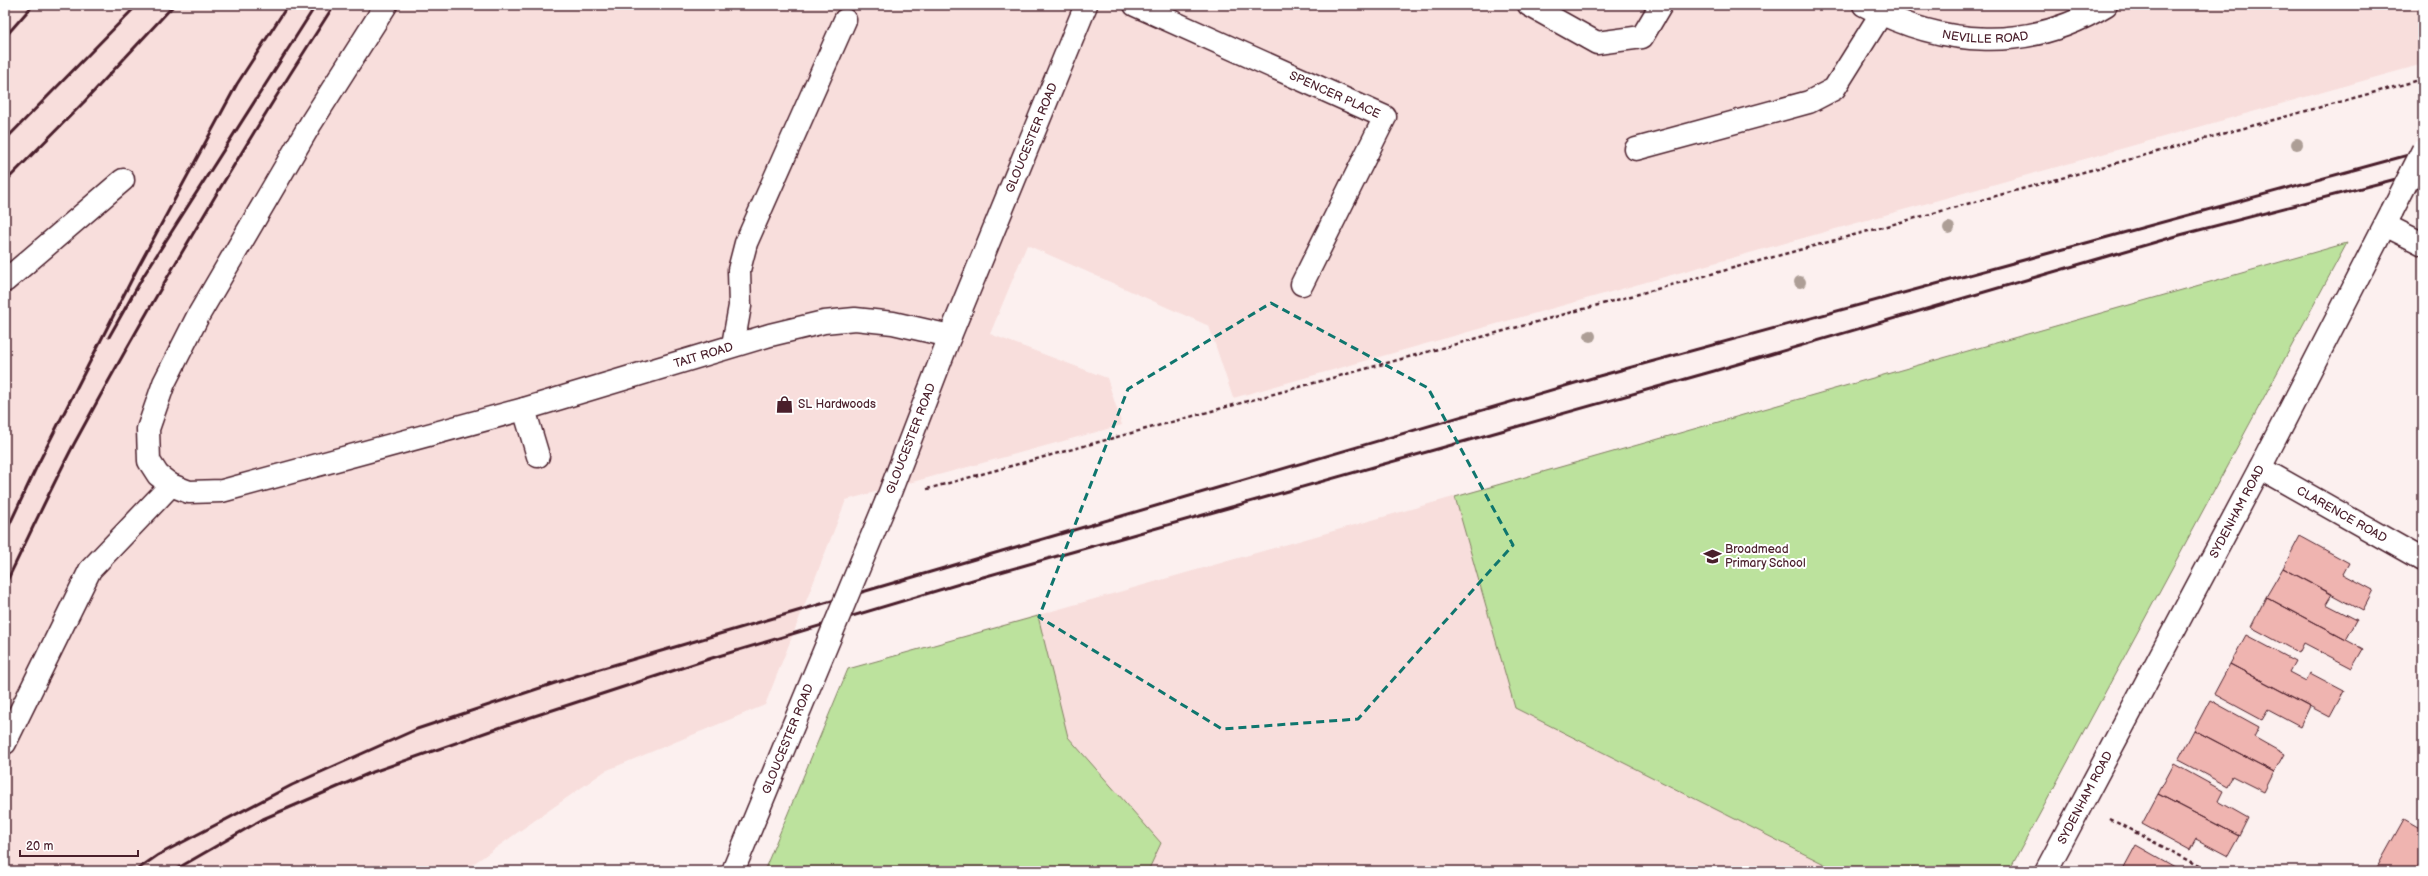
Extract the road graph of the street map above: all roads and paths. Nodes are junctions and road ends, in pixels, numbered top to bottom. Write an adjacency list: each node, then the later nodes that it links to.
1 (386, 5): 22 (street)
2 (1086, 5): 17 (street, GLOUCESTER ROAD)
3 (1135, 5): 16 (street, SPENCER PLACE)
4 (1528, 5): 5 (street)
5 (1662, 5)
6 (2106, 5): 7 (street, NEVILLE ROAD)
7 (1872, 9): 10 (street)
8 (845, 20): 18 (street)
9 (2423, 79): 23 (path)
10 (1636, 149)
11 (2423, 150): 13 (street, SYDENHAM ROAD, bridge)
12 (123, 180): 15 (street)
13 (2388, 218): 14 (street); 21 (street, SYDENHAM ROAD)
14 (2423, 244)
15 (5, 281)
16 (1302, 284)
17 (950, 336): 18 (street, TAIT ROAD); 23 (street, GLOUCESTER ROAD)
18 (733, 346): 19 (street, TAIT ROAD)
19 (524, 409): 20 (street); 22 (street, TAIT ROAD)
20 (538, 456)
21 (2260, 468): 24 (street, CLARENCE ROAD); 26 (street, SYDENHAM ROAD)
22 (171, 485): 25 (street)
23 (887, 500): 27 (street, GLOUCESTER ROAD, bridge)
24 (2423, 560)
25 (5, 743)
26 (2081, 804): 28 (street, SYDENHAM ROAD); 29 (path)
27 (732, 871)
28 (2046, 871)
29 (2209, 871)

